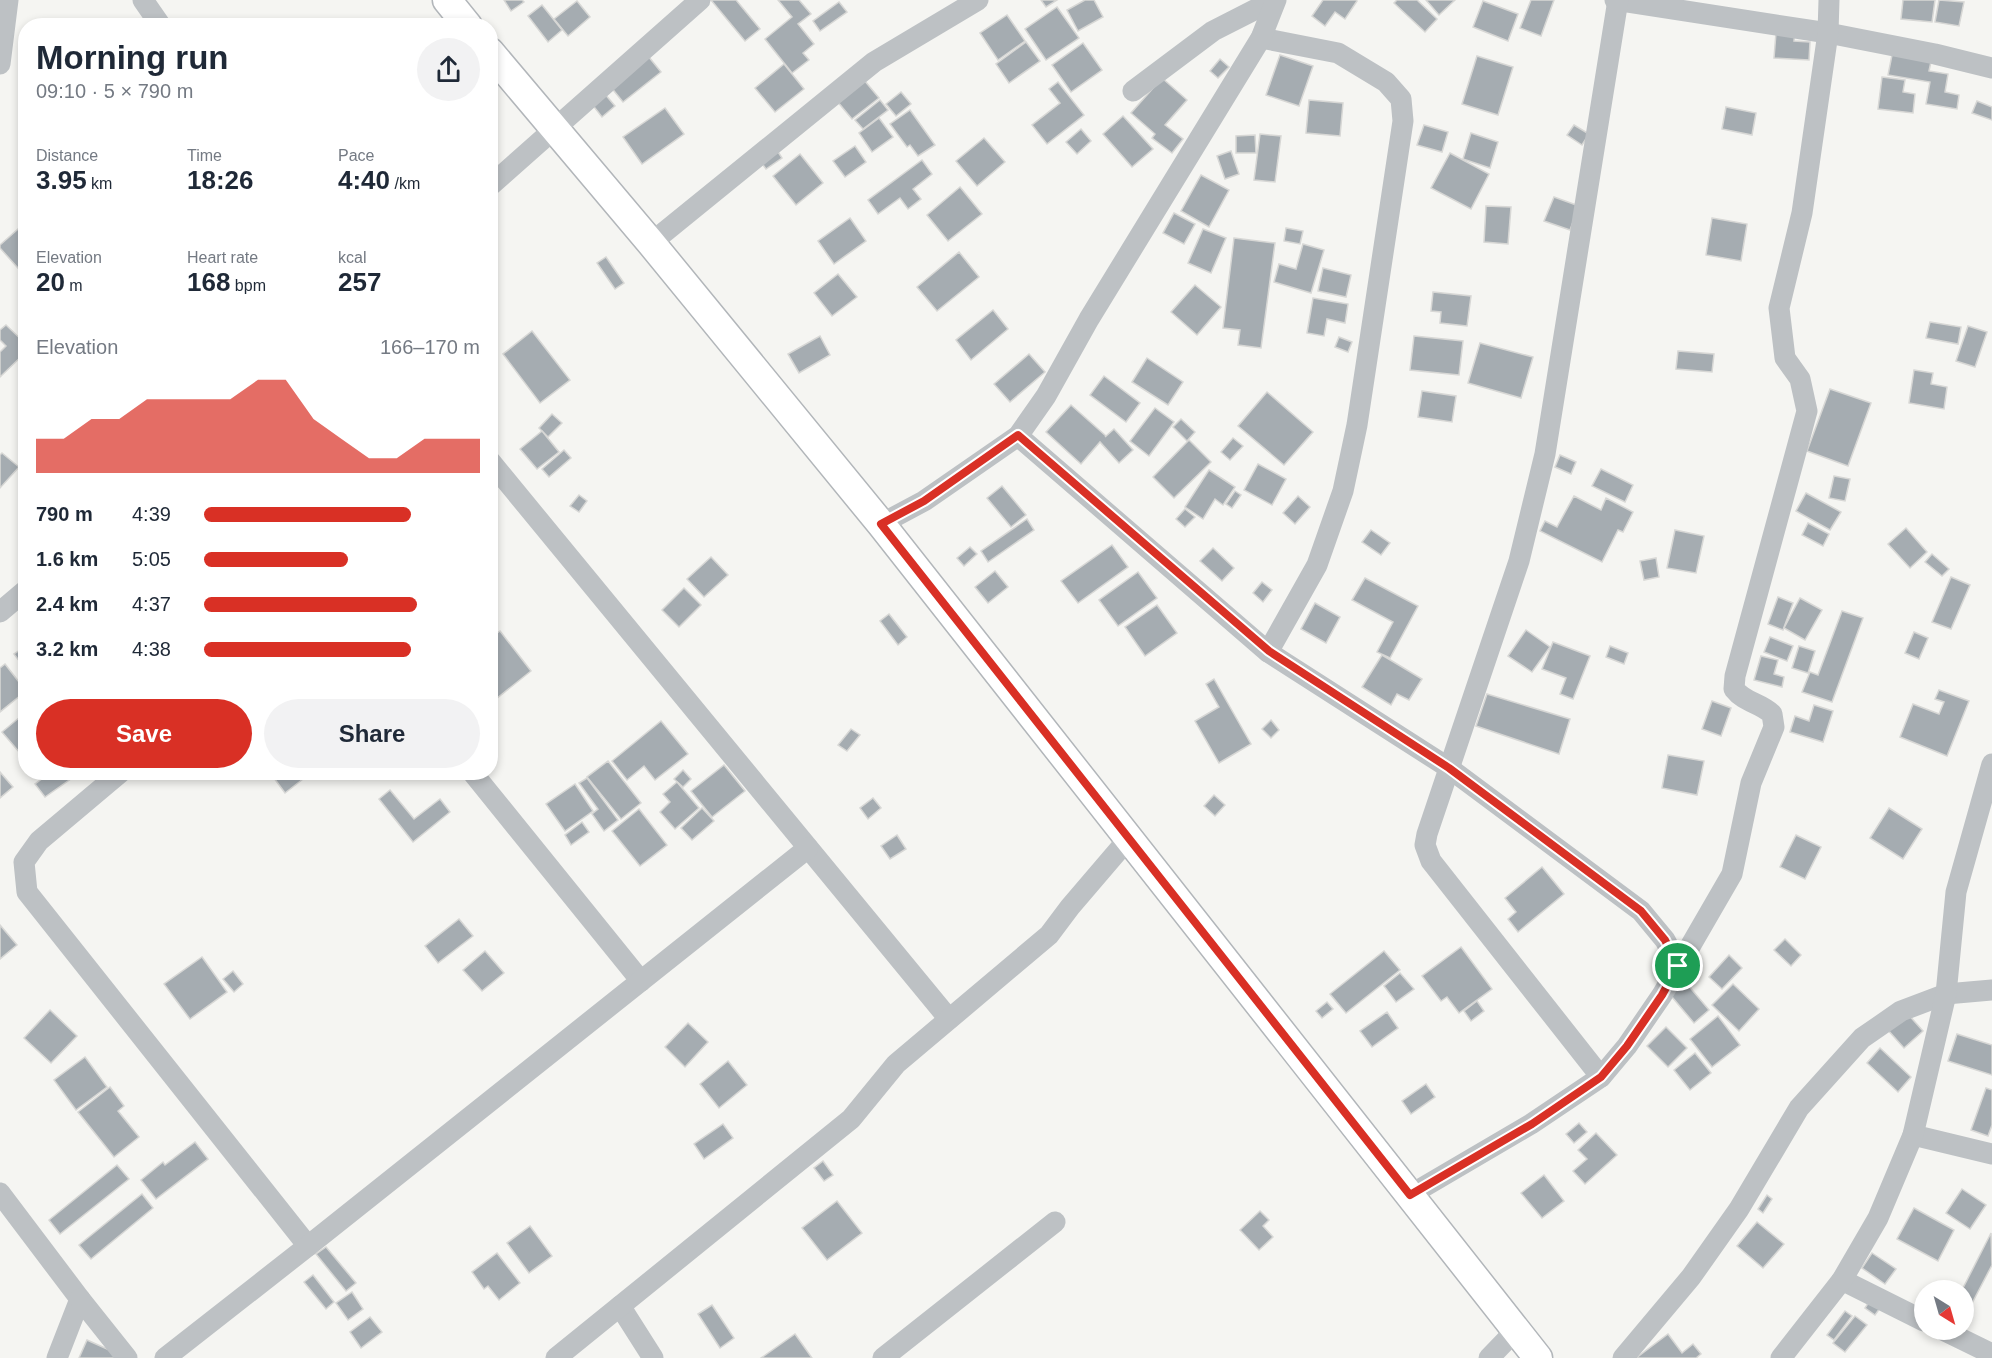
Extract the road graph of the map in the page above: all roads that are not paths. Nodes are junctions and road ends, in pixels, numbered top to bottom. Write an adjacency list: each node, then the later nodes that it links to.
1 (8, 0): 14 (street)
2 (143, 0): 9 (street)
3 (447, 0): 10 (street)
4 (978, 0): 19 (street)
5 (1275, 0): 12 (street); 16 (street)
6 (1617, 0): 11 (street); 27 (street)
7 (1829, 0): 11 (street)
8 (697, 1): 17 (street)
9 (155, 18)
10 (462, 18)
11 (1828, 33): 15 (street); 32 (street)
12 (1261, 38): 20 (street); 25 (street)
13 (498, 61): 17 (street)
14 (0, 64)
15 (1992, 68)
16 (1133, 91)
17 (556, 129): 18 (street); 19 (street)
18 (498, 179)
19 (651, 243): 22 (street)
20 (1018, 435): 22 (street); 25 (street)
21 (498, 471): 31 (street)
22 (881, 524): 30 (street)
23 (18, 597): 24 (street)
24 (0, 612)
25 (1269, 651): 27 (street)
26 (1992, 764): 35 (street)
27 (1449, 768): 32 (street); 37 (street)
28 (112, 780): 43 (street)
29 (478, 780): 33 (street)
30 (1129, 838): 36 (street); 41 (street)
31 (808, 848): 33 (street); 36 (street)
32 (1678, 966): 37 (street)
33 (641, 981): 43 (street)
34 (1992, 990): 35 (street)
35 (1946, 994): 38 (street); 59 (street)
36 (949, 1019): 46 (street)
37 (1601, 1077): 41 (street)
38 (1913, 1135): 39 (street); 44 (street)
39 (1992, 1154)
40 (0, 1193): 45 (street)
41 (1410, 1195): 48 (street)
42 (1055, 1222): 56 (street)
43 (308, 1246): 53 (street)
44 (1842, 1280): 47 (street); 60 (street)
45 (80, 1299): 51 (street); 52 (street)
46 (620, 1306): 54 (street); 55 (street)
47 (1914, 1316)
48 (1516, 1329): 57 (street); 58 (street)
49 (1963, 1340): 50 (street)
50 (1992, 1354)
51 (57, 1358)
52 (127, 1358)
53 (165, 1358)
54 (556, 1358)
55 (653, 1358)
56 (883, 1358)
57 (1489, 1358)
58 (1538, 1358)
59 (1623, 1358)
60 (1781, 1358)

